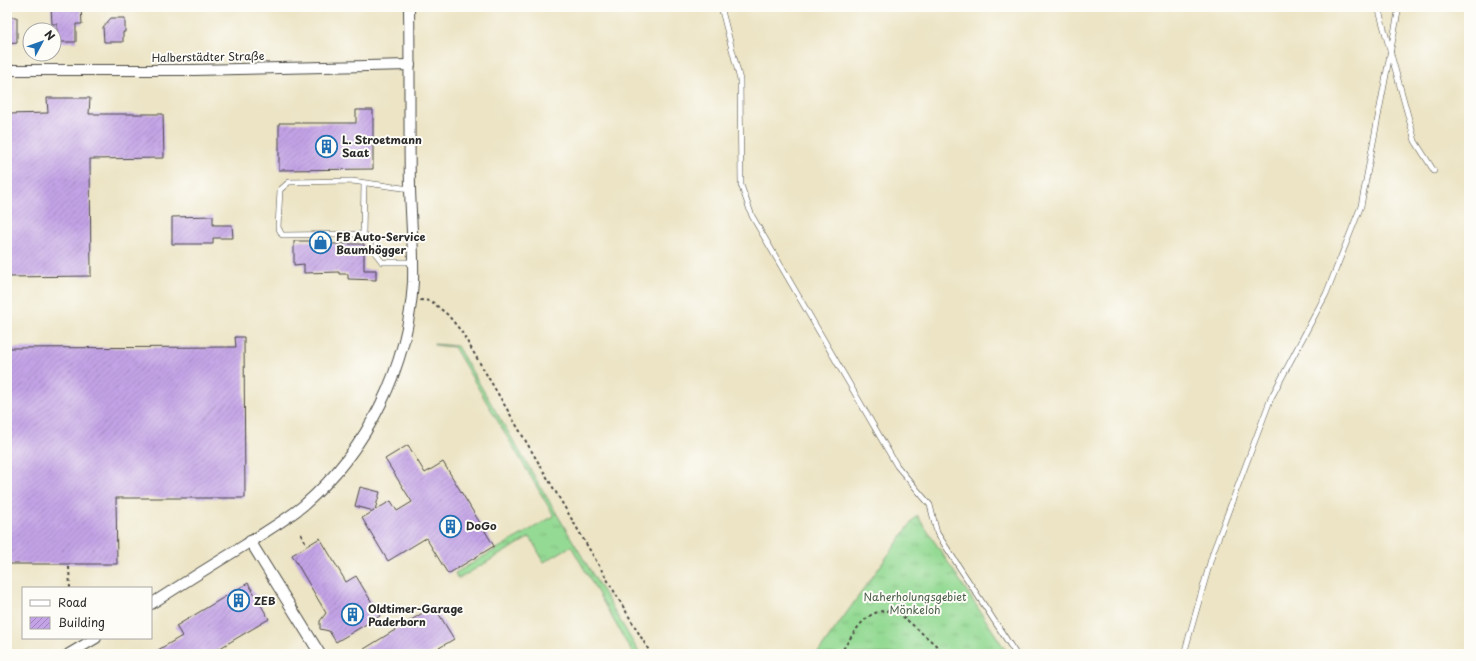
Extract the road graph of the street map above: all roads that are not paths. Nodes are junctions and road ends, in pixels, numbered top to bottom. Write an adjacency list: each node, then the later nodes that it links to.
1 (409, 7): 6 (street)
2 (721, 7): 18 (lane)
3 (1378, 7): 5 (lane)
4 (1399, 7): 5 (lane)
5 (1391, 51): 8 (lane); 19 (lane)
6 (410, 65): 7 (street, Halberstädter Straße); 10 (street)
7 (7, 70)
8 (1434, 171)
9 (364, 184): 10 (lane); 11 (lane); 11 (lane)
10 (410, 189): 12 (street)
11 (364, 234): 12 (lane)
12 (413, 262): 13 (street)
13 (250, 541): 14 (street); 17 (street)
14 (152, 603)
15 (94, 639): 16 (street)
16 (69, 654)
17 (320, 654)
18 (1016, 654)
19 (1184, 654)

